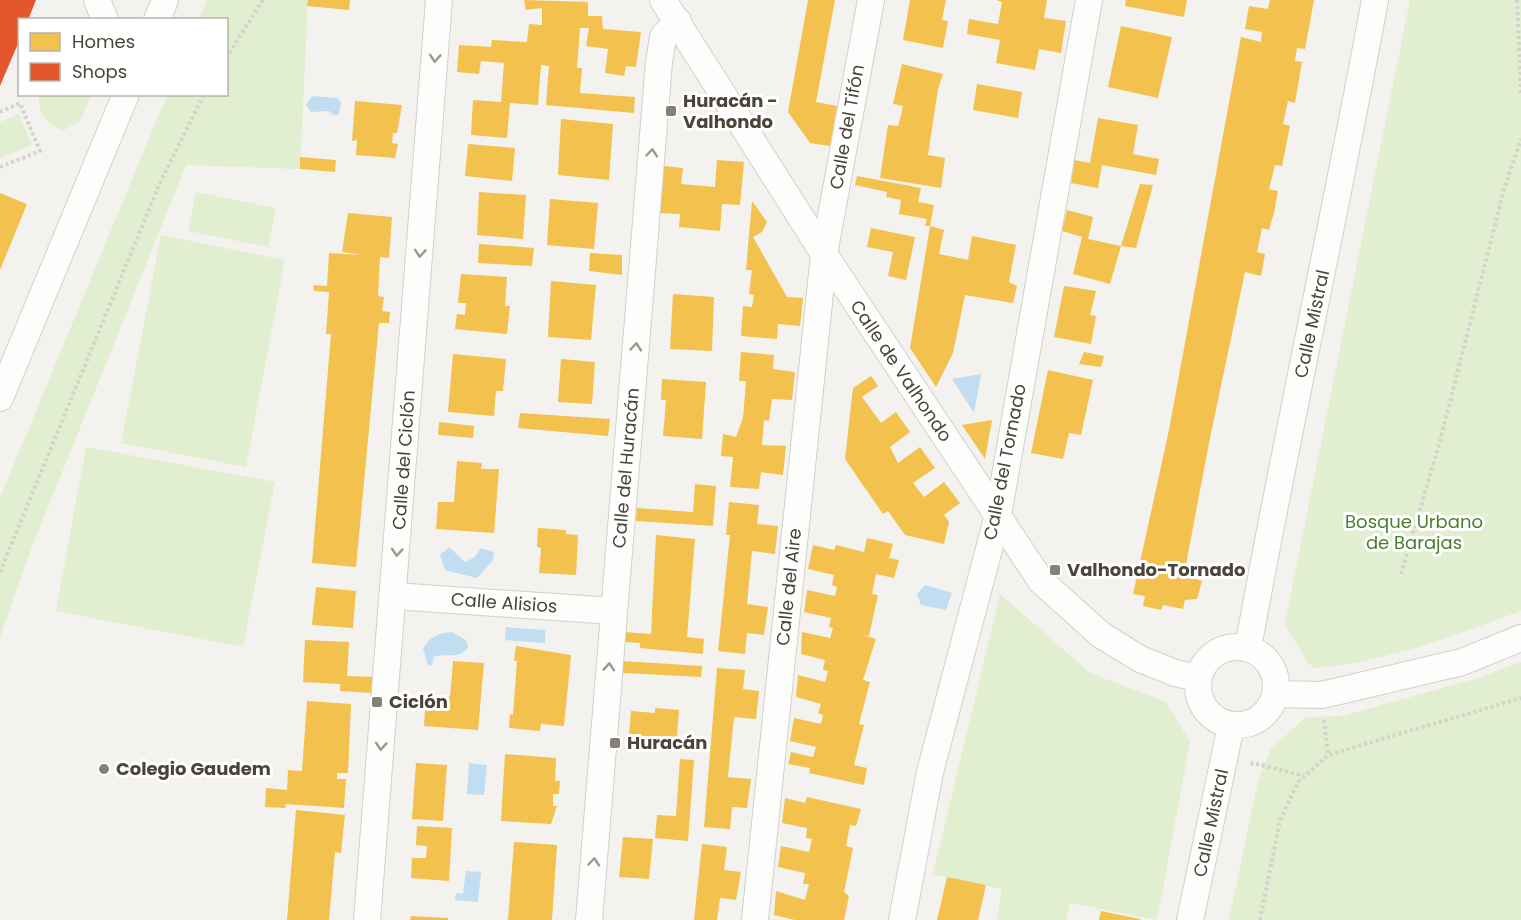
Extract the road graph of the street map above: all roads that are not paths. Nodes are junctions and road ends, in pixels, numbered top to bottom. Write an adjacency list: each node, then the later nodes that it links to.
1 (96, 0): 8 (street)
2 (165, 0): 9 (street)
3 (439, 0): 15 (street, Calle del Ciclón, one-way to 15)
4 (663, 0): 10 (street, Calle de Valhondo)
5 (871, 0): 12 (street, Calle del Tifón)
6 (1089, 0): 14 (street, Calle del Tornado)
7 (1376, 0): 18 (street, Calle Mistral)
8 (104, 18)
9 (158, 18)
10 (678, 21): 12 (street, Calle de Valhondo); 16 (street, Calle del Huracán, one-way to 10)
11 (125, 96): 13 (street)
12 (824, 254): 14 (street, Calle de Valhondo); 24 (street, Calle del Aire)
13 (0, 398)
14 (998, 515): 19 (street, Calle de Valhondo); 25 (street, Calle del Tornado)
15 (394, 596): 16 (street, Calle Alisios); 22 (street, Calle del Ciclón, one-way to 22)
16 (613, 611): 23 (street, Calle del Huracán, one-way to 16)
17 (1521, 638): 20 (street)
18 (1248, 648): 19 (street); 20 (street)
19 (1198, 678): 21 (street)
20 (1276, 694): 21 (street)
21 (1231, 726): 26 (street, Calle Mistral)
22 (367, 920)
23 (589, 920)
24 (755, 920)
25 (902, 920)
26 (1190, 920)

